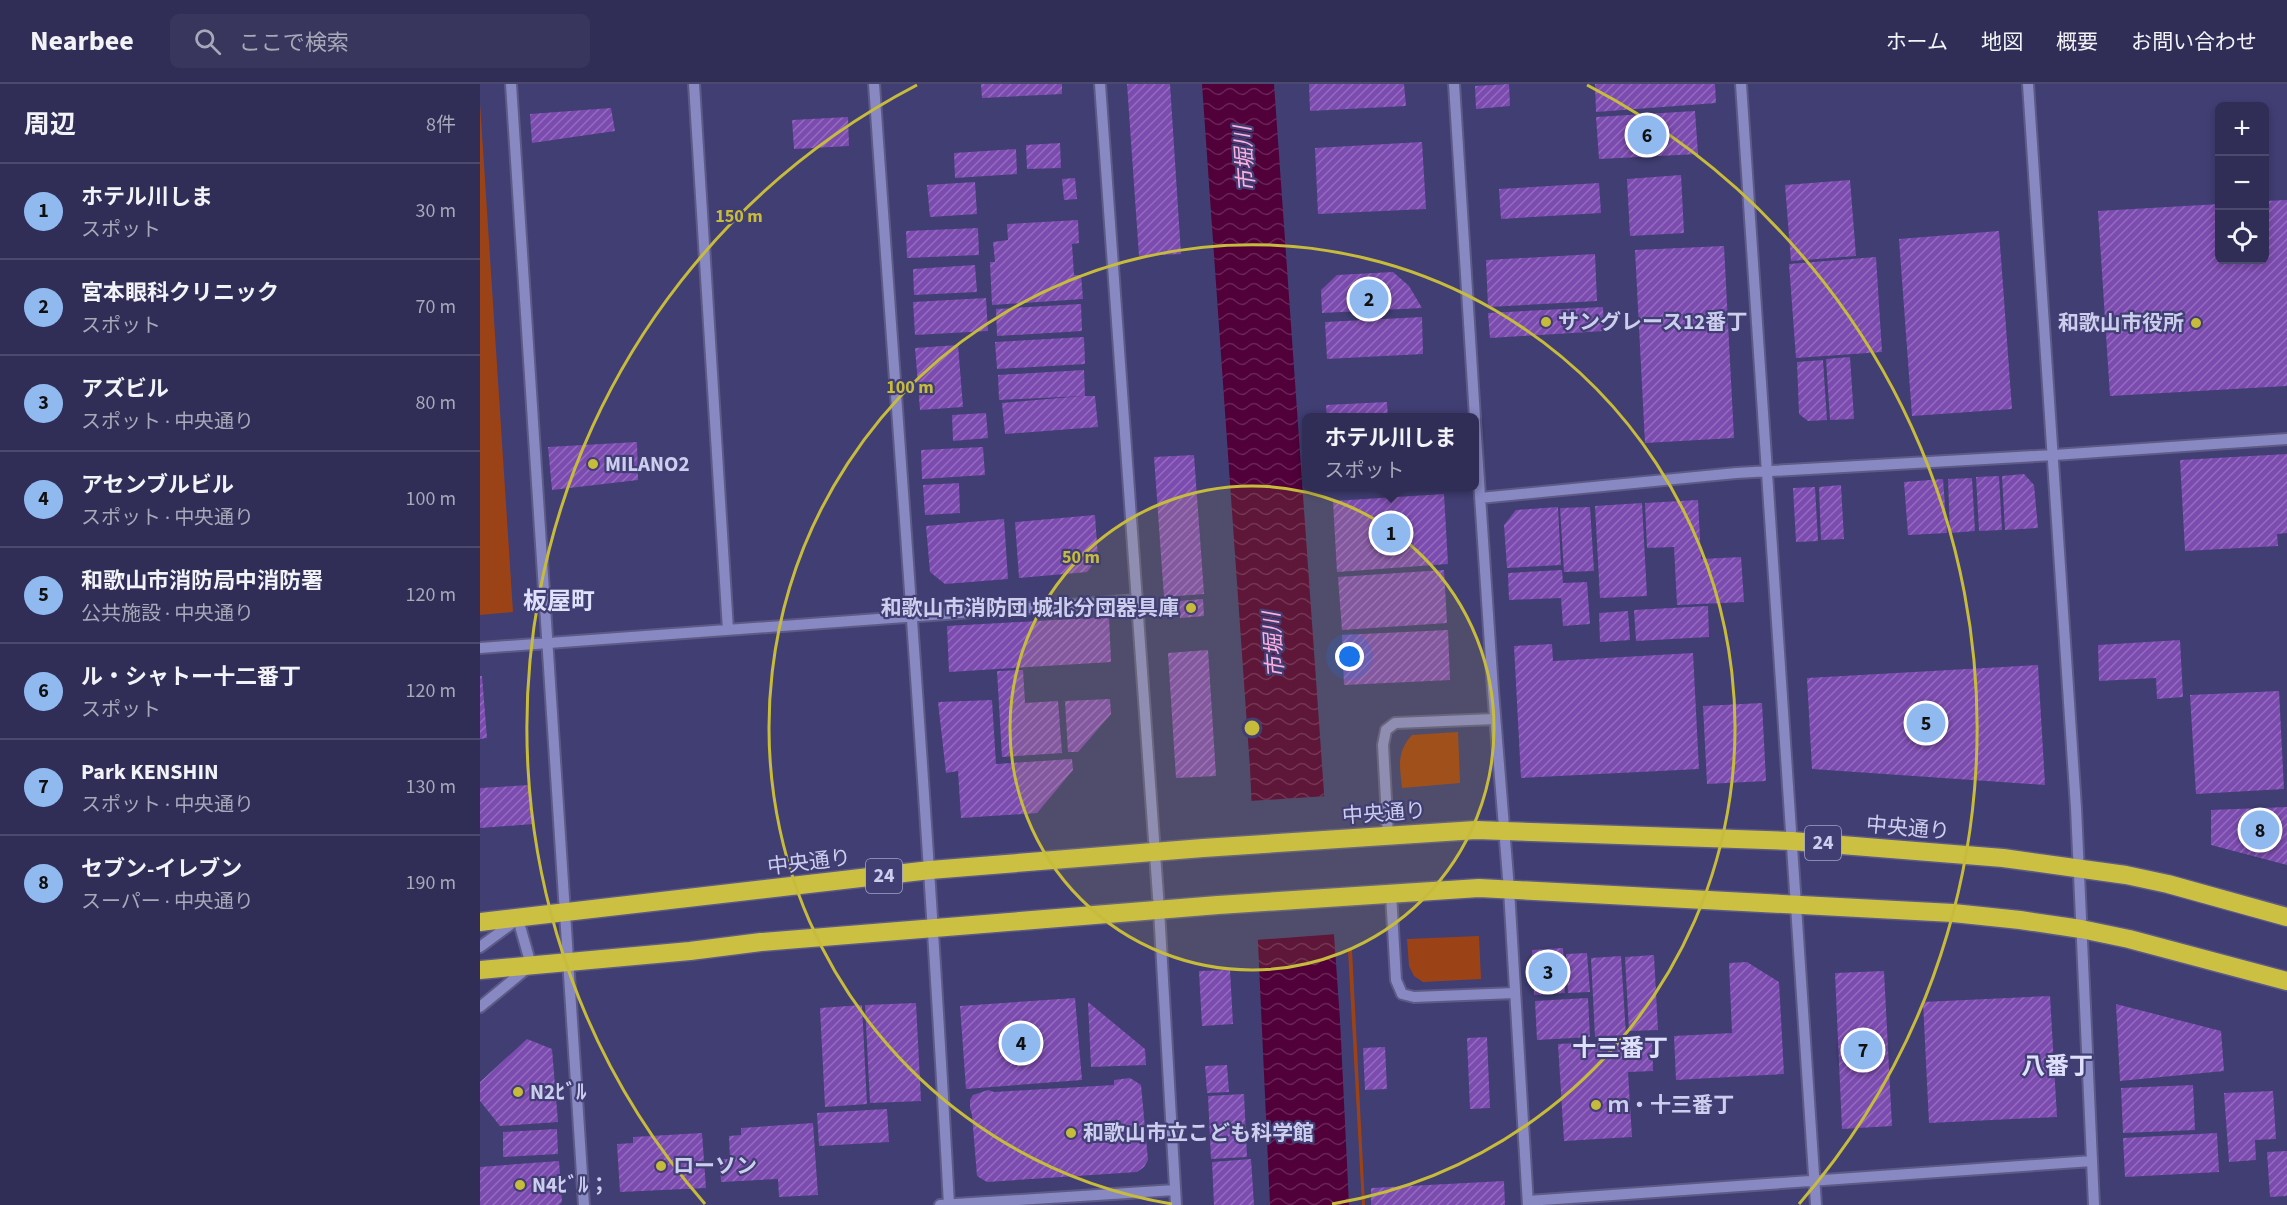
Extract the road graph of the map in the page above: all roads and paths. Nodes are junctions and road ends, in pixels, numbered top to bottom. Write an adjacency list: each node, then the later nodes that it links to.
1 (511, 84): 17 (street)
2 (694, 84): 16 (street)
3 (874, 84): 15 (street)
4 (1100, 84): 14 (street)
5 (1454, 84): 8 (street)
6 (1741, 84): 11 (street)
7 (2028, 84): 10 (street)
8 (1475, 413)
9 (2287, 438): 10 (street)
10 (2054, 455): 11 (street); 24 (street)
11 (1767, 471): 13 (street); 22 (street)
12 (1479, 482): 13 (street)
13 (1480, 498): 19 (street)
14 (1138, 600): 15 (street); 23 (street)
15 (910, 618): 16 (street); 25 (street)
16 (728, 630): 17 (street)
17 (547, 642): 18 (street); 30 (street)
18 (480, 648)
19 (1495, 719): 20 (street); 21 (street)
20 (1505, 831): 21 (highway, 中央通り / 24); 22 (highway, 中央通り / 24); 26 (street)
21 (1388, 836): 23 (highway, 中央通り / 24)
22 (1792, 841): 24 (highway, 中央通り / 24); 28 (street)
23 (1155, 851): 25 (highway, 中央通り / 24); 29 (street)
24 (2079, 868): 31 (highway, 中央通り / 24); 35 (street)
25 (930, 870): 30 (highway, 中央通り / 24); 34 (street)
26 (1509, 890): 27 (highway); 28 (highway); 41 (street)
27 (1391, 894): 29 (highway); 41 (street)
28 (1796, 905): 35 (highway); 44 (street)
29 (1159, 910): 34 (highway); 45 (street)
30 (566, 914): 32 (highway, 中央通り / 24); 37 (street)
31 (2287, 917)
32 (518, 919): 33 (highway, 中央通り / 24); 36 (street); 38 (street)
33 (480, 922)
34 (934, 928): 37 (highway); 48 (street)
35 (2081, 929): 40 (highway); 43 (street)
36 (480, 947)
37 (569, 962): 38 (highway); 47 (street)
38 (531, 965): 39 (highway); 42 (street)
39 (480, 970)
40 (2287, 981)
41 (1515, 993): 46 (street)
42 (480, 1007)
43 (2092, 1161): 44 (street); 51 (street)
44 (1814, 1180): 46 (street); 50 (street)
45 (1175, 1190): 48 (street); 49 (street)
46 (1528, 1203)
47 (584, 1205)
48 (946, 1205)
49 (1176, 1205)
50 (1816, 1205)
51 (2094, 1205)

